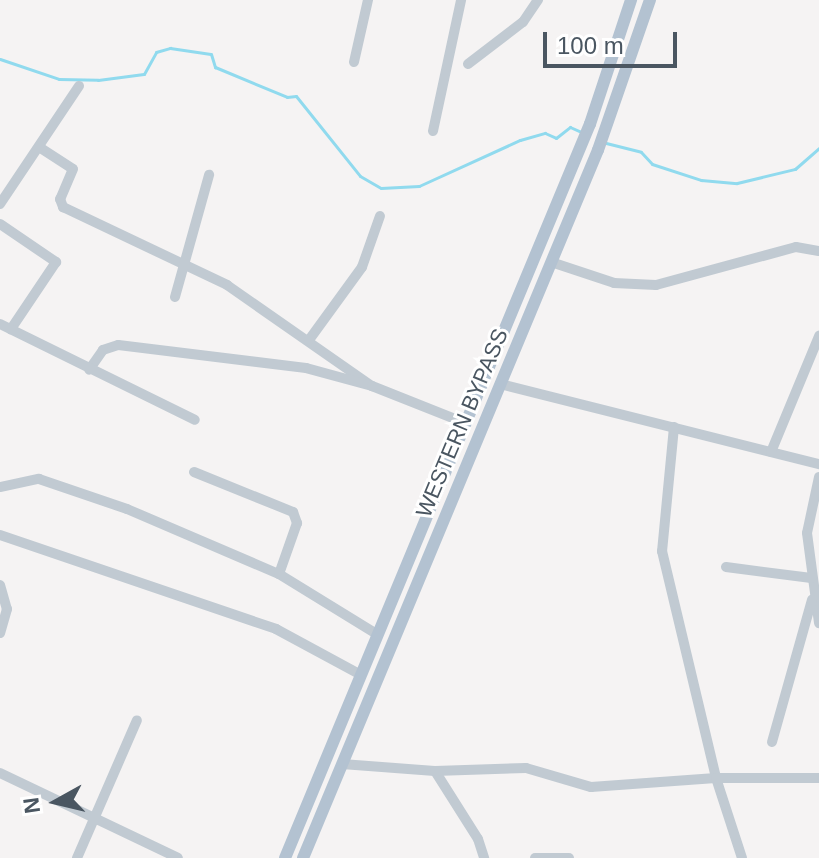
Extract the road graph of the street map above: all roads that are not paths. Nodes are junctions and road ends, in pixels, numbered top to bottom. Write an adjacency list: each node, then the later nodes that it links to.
1 (368, 0): 6 (street)
2 (461, 0): 9 (street)
3 (538, 0): 7 (street)
4 (631, 0): 26 (main road, WESTERN BYPASS)
5 (650, 0): 16 (main road, WESTERN BYPASS)
6 (354, 62)
7 (468, 64)
8 (79, 86): 10 (street)
9 (433, 131)
10 (39, 147): 12 (street); 17 (street)
11 (209, 175): 17 (street)
12 (0, 204)
13 (380, 216): 21 (street)
14 (0, 224): 19 (street)
15 (819, 251): 16 (street)
16 (551, 262): 23 (main road, WESTERN BYPASS)
17 (182, 264): 18 (street); 21 (street)
18 (175, 297)
19 (5, 326): 22 (street)
20 (819, 336): 28 (street)
21 (309, 340): 24 (street)
22 (89, 370): 24 (street); 25 (street)
23 (500, 384): 27 (street); 45 (main road, WESTERN BYPASS)
24 (372, 386): 26 (street)
25 (195, 420)
26 (465, 423): 41 (main road, WESTERN BYPASS)
27 (674, 427): 28 (street); 48 (street)
28 (771, 452): 29 (street)
29 (819, 464)
30 (194, 472): 35 (street)
31 (819, 477): 36 (street)
32 (0, 487): 35 (street)
33 (0, 535): 42 (street)
34 (726, 567): 36 (street)
35 (279, 574): 41 (street)
36 (811, 578): 38 (street)
37 (0, 585): 40 (street)
38 (812, 600): 39 (street); 44 (street)
39 (819, 623)
40 (0, 633)
41 (378, 635): 42 (main road, WESTERN BYPASS)
42 (361, 675): 53 (main road, WESTERN BYPASS)
43 (137, 720): 50 (street)
44 (772, 742)
45 (342, 764): 46 (street); 54 (main road, WESTERN BYPASS)
46 (435, 771): 48 (street); 55 (street)
47 (0, 773): 50 (street)
48 (716, 778): 49 (street); 58 (street)
49 (819, 778)
50 (96, 819): 51 (street); 52 (street)
51 (77, 858)
52 (178, 858)
53 (285, 858)
54 (303, 858)
55 (486, 858)
56 (535, 858): 57 (street)
57 (569, 858)
58 (742, 858)

